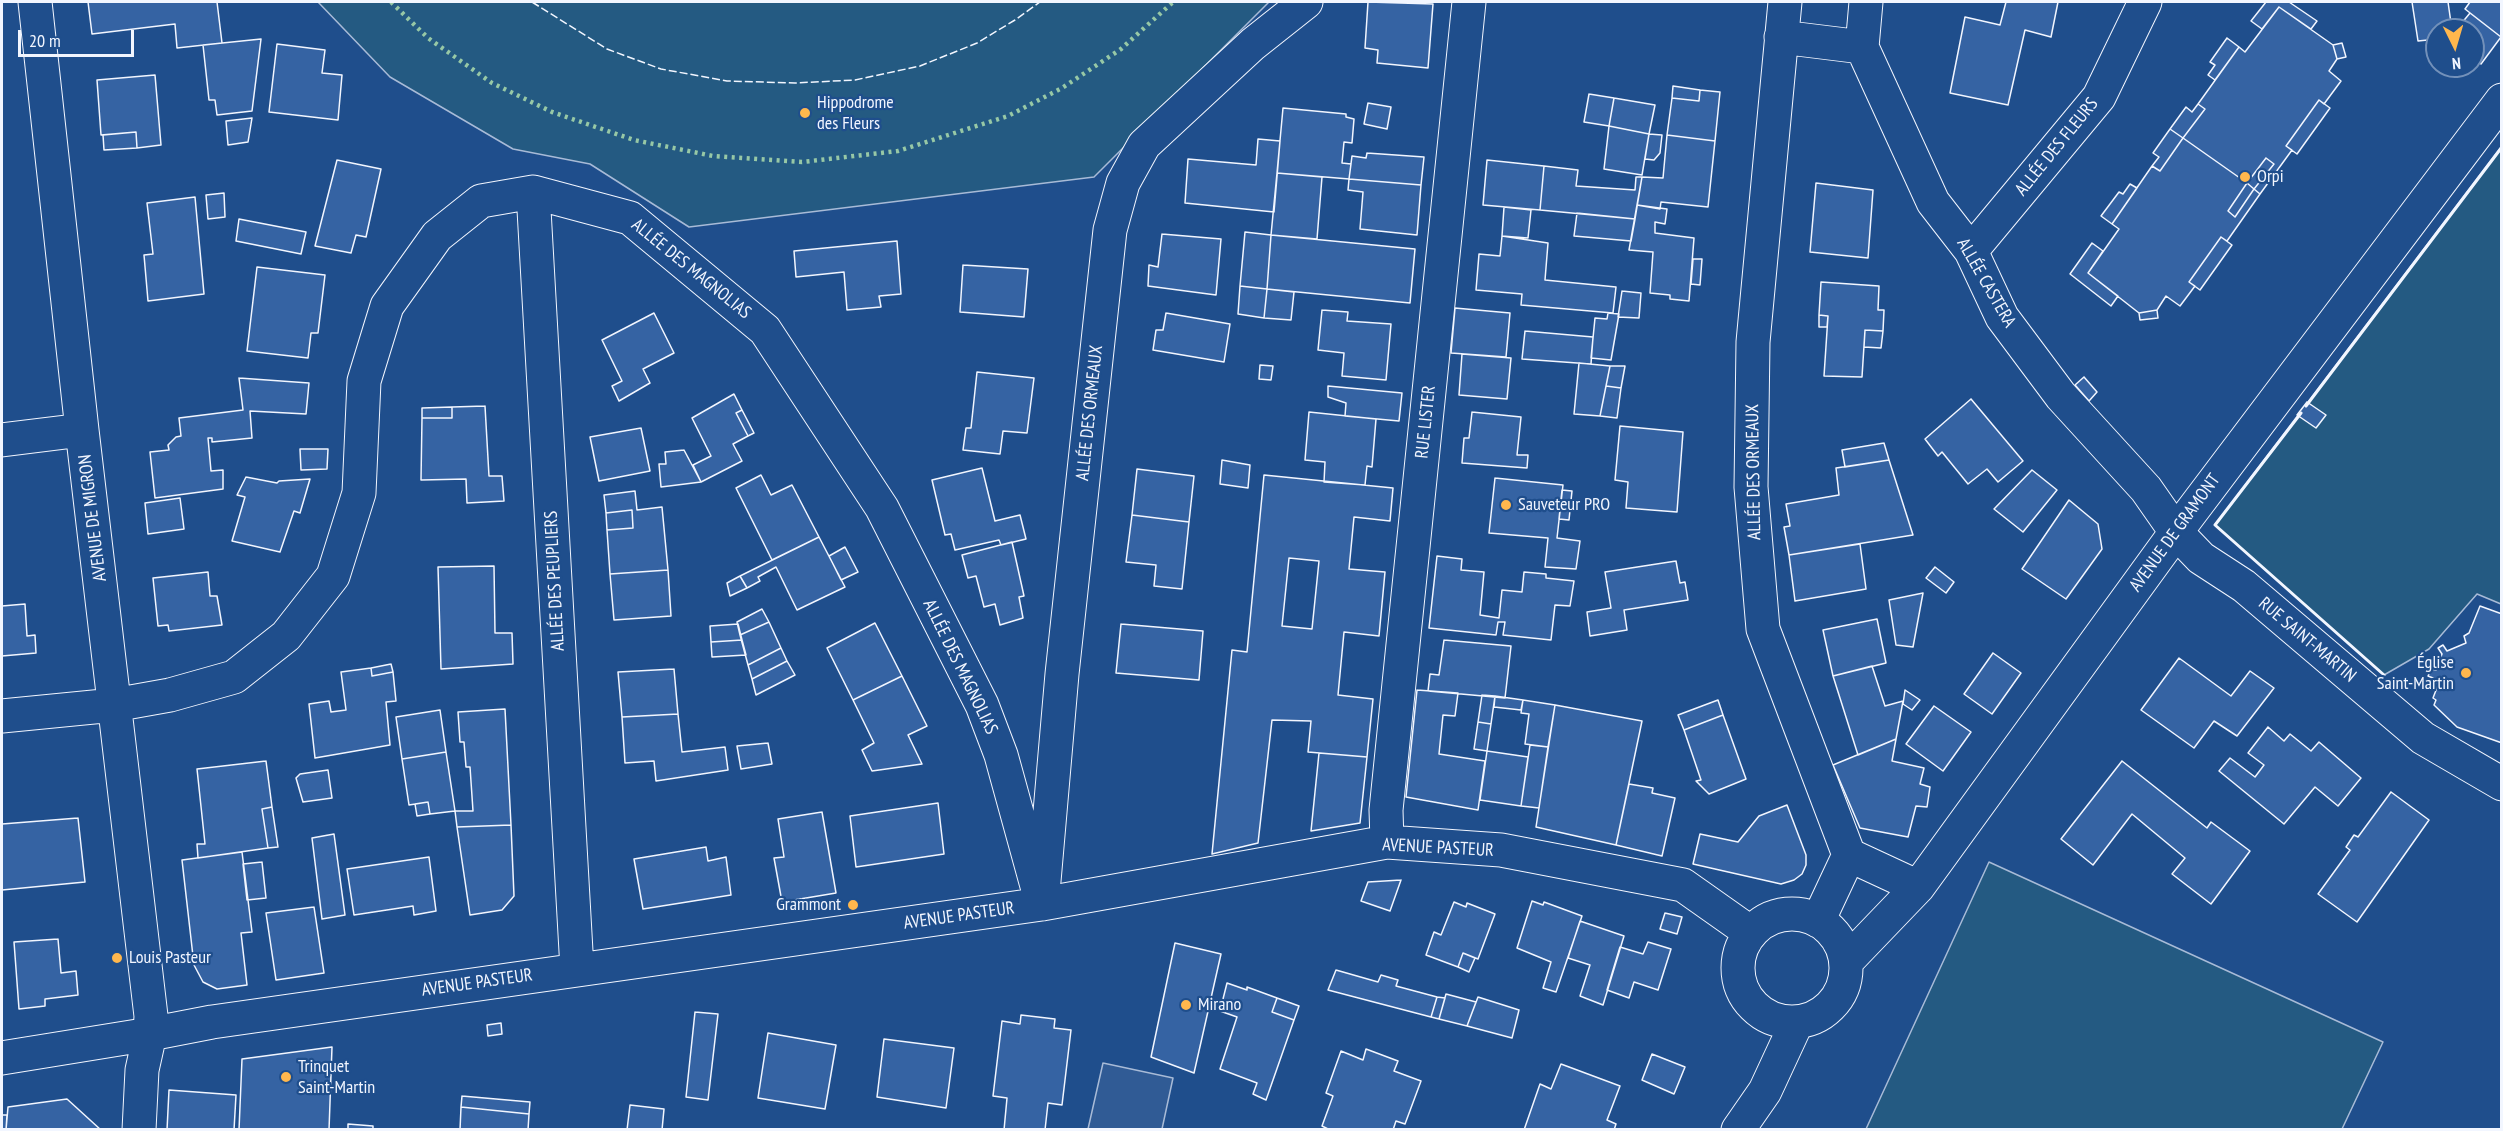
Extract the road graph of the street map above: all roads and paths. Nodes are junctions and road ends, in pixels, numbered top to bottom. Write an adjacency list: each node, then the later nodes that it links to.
1 (35, 2): 12 (street, AVENUE DE MIGRON)
2 (1306, 2): 21 (street, ALLÉE DES ORMEAUX)
3 (1469, 2): 18 (street, RUE LISTER)
4 (1785, 2): 7 (street, ALLÉE DES ORMEAUX)
5 (1866, 2): 8 (street, ALLÉE CASTERA)
6 (2145, 2): 11 (street, ALLÉE DES FLEURS)
7 (1781, 37): 8 (street); 19 (street, ALLÉE DES ORMEAUX)
8 (1862, 47): 11 (street, ALLÉE CASTERA)
9 (2502, 100): 14 (street, AVENUE DE GRAMONT)
10 (533, 192): 15 (street, ALLÉE DES MAGNOLIAS); 21 (street, ALLÉE DES MAGNOLIAS); 25 (street, ALLÉE DES PEUPLIERS)
11 (1971, 251): 14 (street, ALLÉE CASTERA)
12 (82, 430): 13 (street); 15 (street, AVENUE DE MIGRON)
13 (2, 440)
14 (2176, 531): 17 (street, RUE SAINT-MARTIN); 20 (street, AVENUE DE GRAMONT)
15 (114, 705): 16 (street, ALLÉE DES MAGNOLIAS); 27 (street, AVENUE DE MIGRON)
16 (2, 716)
17 (2502, 784)
18 (1387, 842): 21 (street, AVENUE PASTEUR); 23 (street, AVENUE PASTEUR)
19 (1849, 855): 20 (street); 22 (street)
20 (1918, 887): 24 (street, AVENUE DE GRAMONT)
21 (1042, 904): 25 (street, AVENUE PASTEUR)
22 (1818, 921): 23 (street); 24 (street)
23 (1751, 933): 26 (street)
24 (1846, 962): 26 (street)
25 (577, 969): 27 (street, AVENUE PASTEUR)
26 (1797, 1022): 30 (street)
27 (150, 1034): 28 (street, AVENUE PASTEUR); 29 (street, AVENUE DE MIGRON)
28 (2, 1058)
29 (139, 1130)
30 (1738, 1130)

